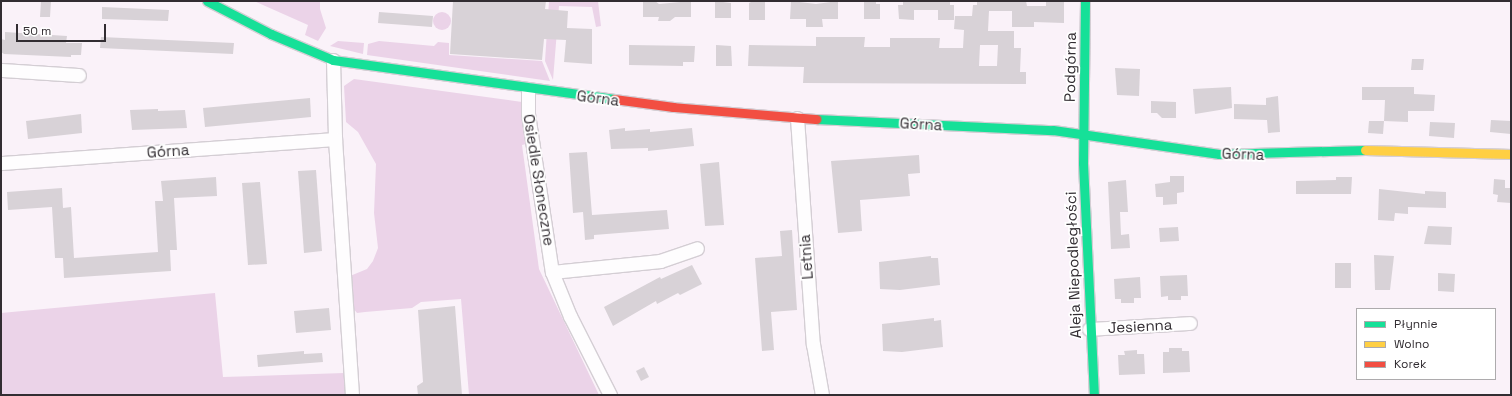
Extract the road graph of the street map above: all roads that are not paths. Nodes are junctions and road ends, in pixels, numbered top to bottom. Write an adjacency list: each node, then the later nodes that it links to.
1 (207, 1): 3 (street, Górna)
2 (1085, 1): 8 (street, Podgórna)
3 (333, 60): 6 (street, Górna); 9 (street)
4 (1, 70): 5 (street)
5 (79, 75)
6 (528, 88): 7 (street, Górna); 13 (street, Osiedle Słoneczne)
7 (797, 118): 8 (street, Górna); 18 (street, Letnia)
8 (1083, 133): 10 (street, Górna); 15 (street, Aleja Niepodległości)
9 (335, 139): 11 (street, Górna); 16 (street)
10 (1511, 154)
11 (1, 163)
12 (697, 248): 13 (street)
13 (552, 272): 17 (street, Osiedle Słoneczne)
14 (1190, 323): 15 (street, Jesienna)
15 (1089, 329): 19 (street, Aleja Niepodległości)
16 (352, 395)
17 (610, 395)
18 (822, 395)
19 (1094, 395)

